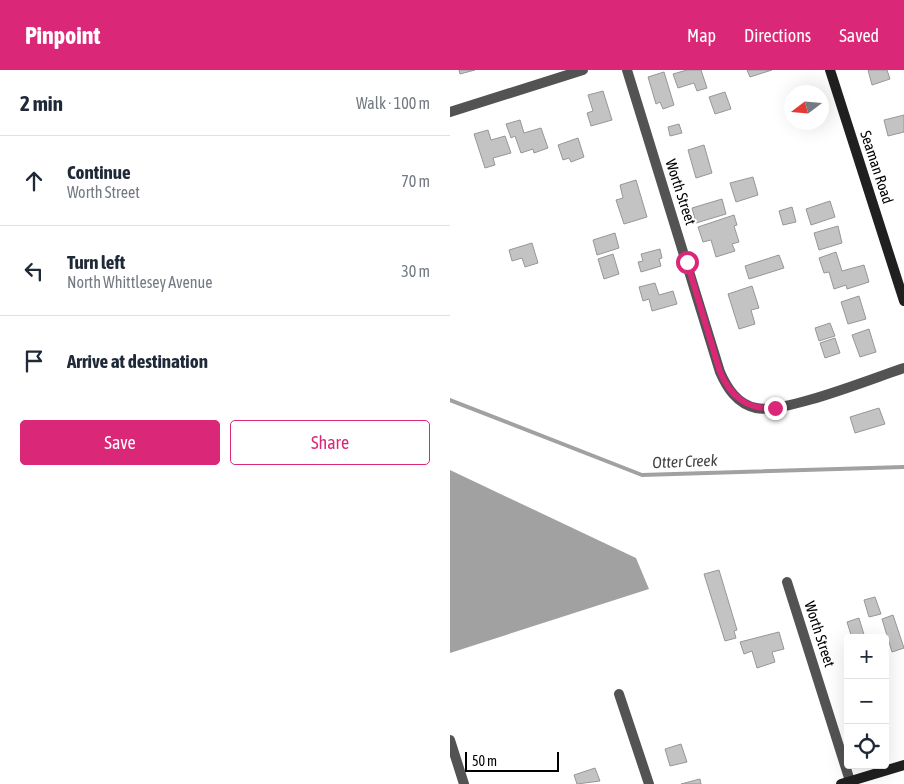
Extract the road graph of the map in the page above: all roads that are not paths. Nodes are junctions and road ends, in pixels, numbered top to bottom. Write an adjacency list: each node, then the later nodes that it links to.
1 (583, 70): 4 (street)
2 (626, 70): 6 (street, Worth Street)
3 (830, 70): 5 (street, Seaman Road)
4 (450, 112)
5 (904, 301)
6 (904, 368)
7 (787, 582): 11 (street, Worth Street)
8 (618, 694): 13 (street)
9 (450, 740): 12 (street)
10 (904, 765): 11 (street)
11 (845, 783)
12 (464, 784)
13 (649, 784)

